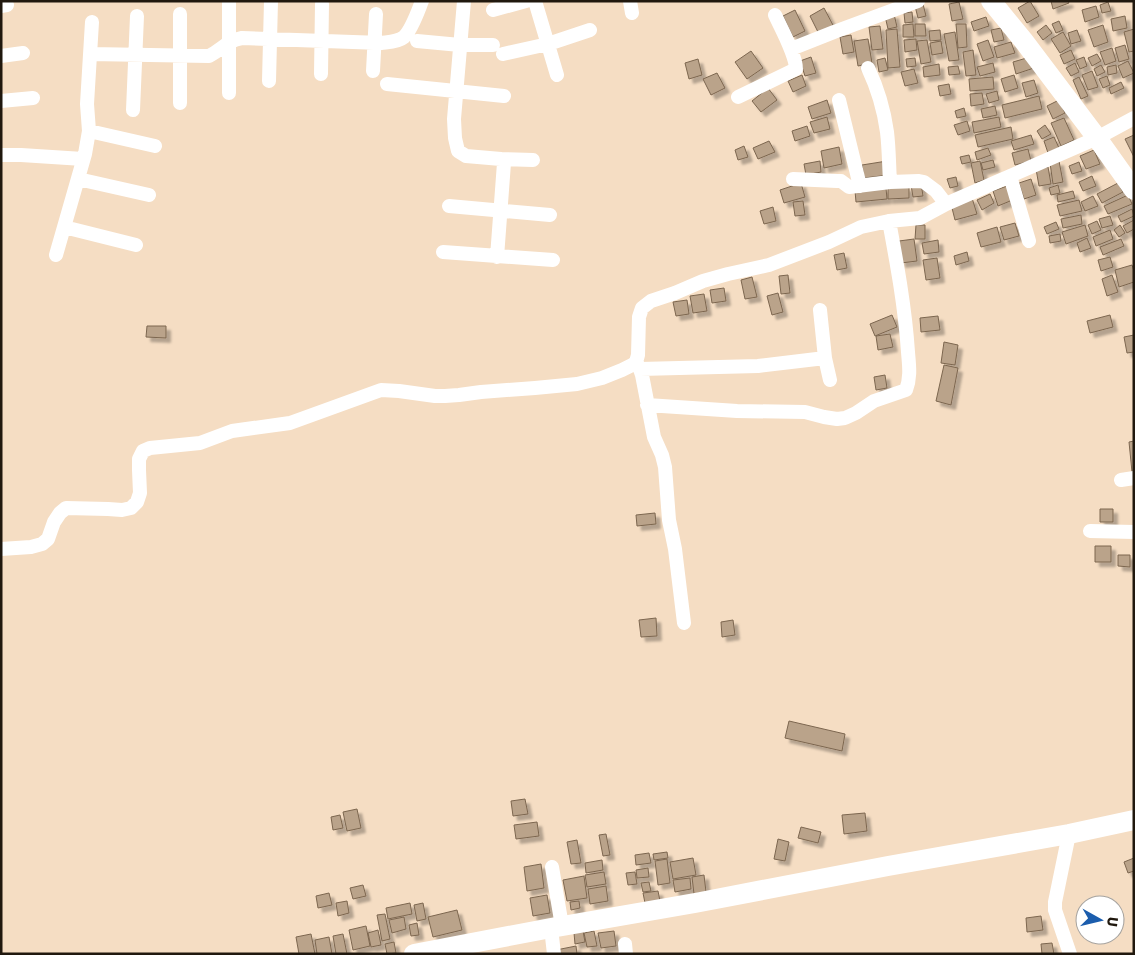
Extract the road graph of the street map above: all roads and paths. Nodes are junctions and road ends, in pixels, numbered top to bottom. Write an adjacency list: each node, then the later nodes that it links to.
1 (271, 1): 17 (street)
2 (422, 1): 21 (street)
3 (464, 1): 23 (street)
4 (526, 1): 10 (street)
5 (535, 1): 22 (street)
6 (918, 1): 24 (street)
7 (991, 1): 47 (street)
8 (229, 3): 20 (street)
9 (322, 4): 18 (street)
10 (493, 10)
11 (180, 14): 29 (street)
12 (376, 14): 21 (street)
13 (775, 15): 24 (street)
14 (137, 16): 27 (street)
15 (92, 22): 26 (street)
16 (590, 30): 22 (street)
17 (270, 39): 18 (street); 20 (street); 34 (street)
18 (321, 41): 21 (street); 32 (street)
19 (417, 41): 23 (street)
20 (229, 42): 29 (street); 37 (street)
21 (374, 43): 31 (street)
22 (548, 44): 23 (street); 33 (street)
23 (460, 45): 36 (street)
24 (791, 50): 39 (street)
25 (24, 53): 28 (street)
26 (90, 54): 27 (street); 46 (street)
27 (136, 55): 29 (street); 44 (street)
28 (1, 56)
29 (180, 56): 43 (street)
30 (868, 68): 56 (street)
31 (372, 71)
32 (320, 74)
33 (557, 75)
34 (269, 81)
35 (387, 84): 36 (street)
36 (456, 92): 38 (street); 50 (street)
37 (229, 93)
38 (504, 96)
39 (738, 97)
40 (33, 98): 42 (street)
41 (839, 100): 58 (street)
42 (1, 101)
43 (180, 103)
44 (132, 110)
45 (1134, 118): 47 (street)
46 (88, 131): 48 (street); 51 (street)
47 (1096, 138): 53 (street); 57 (street)
48 (154, 146)
49 (1, 155): 51 (street)
50 (500, 159): 52 (street); 62 (street)
51 (83, 160): 54 (street)
52 (534, 160)
53 (1010, 176): 60 (street); 66 (street)
54 (78, 179): 59 (street); 65 (street)
55 (793, 180): 58 (street)
56 (890, 182): 58 (street); 60 (street)
57 (1132, 183)
58 (860, 186)
59 (149, 195)
60 (946, 204): 64 (street)
61 (449, 206): 62 (street)
62 (500, 211): 63 (street); 70 (street)
63 (550, 215)
64 (889, 221): 74 (street); 76 (street)
65 (64, 227): 67 (street); 69 (street)
66 (1029, 240)
67 (136, 245)
68 (443, 252): 70 (street)
69 (56, 255)
70 (497, 256): 71 (street)
71 (553, 260)
72 (820, 310): 73 (street)
73 (825, 358): 74 (street); 75 (street)
74 (638, 366): 76 (street); 79 (street)
75 (830, 380)
76 (648, 405): 80 (street)
77 (1090, 531): 78 (street)
78 (1134, 532)
79 (1, 549)
80 (684, 623)
81 (1134, 820): 82 (street)
82 (1069, 834): 84 (street); 87 (street)
83 (552, 867): 84 (street)
84 (556, 927): 85 (street); 86 (street)
85 (414, 954)
86 (554, 954)
87 (1070, 954)

